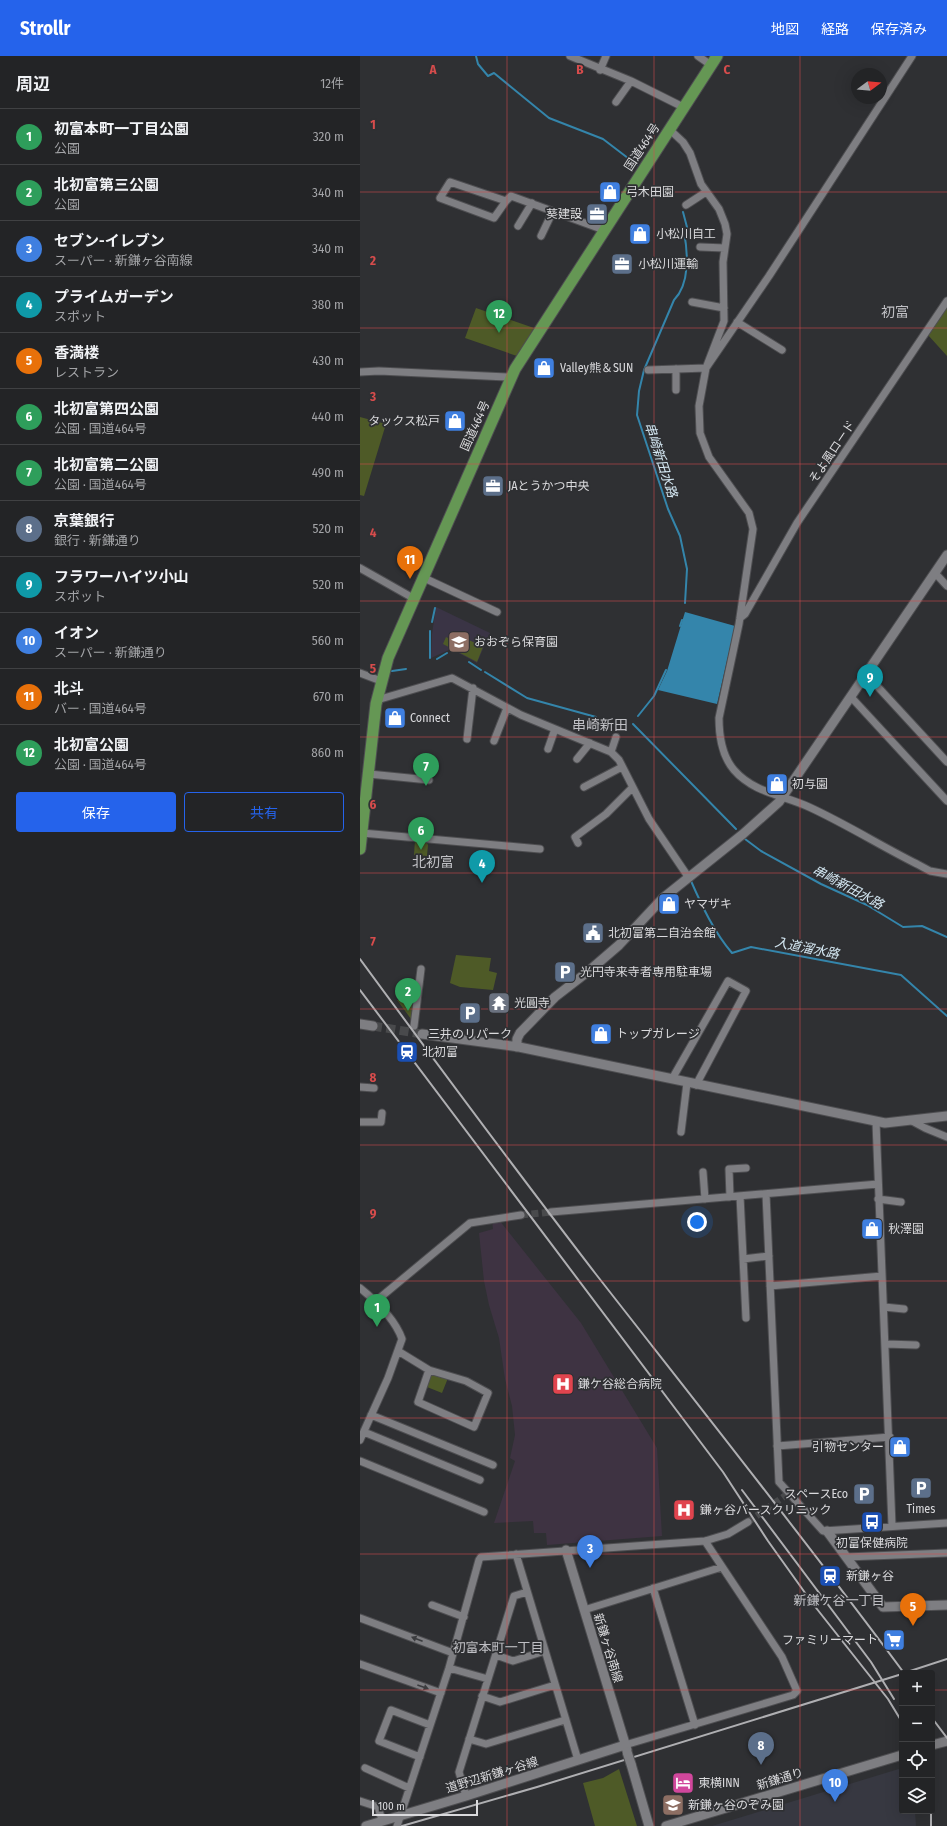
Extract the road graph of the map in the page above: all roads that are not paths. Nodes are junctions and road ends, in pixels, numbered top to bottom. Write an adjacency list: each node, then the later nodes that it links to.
1 (570, 56): 6 (street)
2 (606, 56): 6 (street)
3 (698, 56): 5 (street)
4 (912, 56): 24 (street)
5 (714, 60): 9 (highway, 国道464号)
6 (600, 70): 7 (street)
7 (631, 81): 8 (street); 9 (street)
8 (616, 102)
9 (683, 107): 10 (highway, 国道464号)
10 (669, 129): 11 (street); 17 (highway, 国道464号)
11 (706, 192): 14 (street); 20 (street)
12 (506, 202): 12 (street); 13 (street)
13 (532, 203): 15 (street); 16 (street)
14 (686, 205)
15 (553, 211): 17 (street); 18 (street)
16 (518, 226)
17 (604, 230): 30 (highway, 国道464号)
18 (541, 236)
19 (700, 247): 20 (street)
20 (725, 248): 23 (street)
21 (947, 301): 39 (street, そよ風ロード)
22 (692, 302): 23 (street)
23 (724, 308): 26 (street)
24 (737, 322): 25 (street); 26 (street)
25 (782, 350)
26 (706, 368): 27 (street); 39 (street)
27 (676, 369): 28 (street); 31 (street)
28 (648, 370)
29 (360, 372): 30 (street)
30 (511, 380): 35 (highway, 国道464号)
31 (676, 390)
32 (947, 555): 34 (street)
33 (360, 568): 37 (street)
34 (935, 573): 36 (street); 41 (street)
35 (422, 577): 37 (highway, 国道464号); 38 (street)
36 (947, 586)
37 (413, 598): 42 (highway, 国道464号)
38 (497, 612)
39 (740, 618): 63 (street)
40 (360, 673): 42 (street)
41 (866, 674): 44 (street); 55 (street)
42 (381, 681): 45 (highway, 国道464号)
43 (473, 688): 45 (street); 46 (street); 49 (street)
44 (851, 697): 62 (street); 63 (street)
45 (377, 700): 57 (highway, 国道464号)
46 (507, 708): 47 (street); 50 (street)
47 (555, 729): 51 (street); 52 (street)
48 (616, 737): 53 (street)
49 (467, 739)
50 (494, 740)
51 (590, 743): 53 (street); 54 (street)
52 (548, 748)
53 (611, 752): 56 (street)
54 (577, 759)
55 (947, 762)
56 (622, 767): 59 (street); 60 (street)
57 (369, 774): 58 (street); 65 (highway, 国道464号)
58 (429, 780)
59 (584, 787)
60 (632, 788): 66 (street); 70 (street)
61 (947, 789): 62 (street)
62 (941, 794): 64 (street)
63 (783, 798): 69 (street); 70 (street)
64 (947, 801)
65 (362, 833): 67 (highway, 国道464号); 68 (street)
66 (578, 843)
67 (360, 849)
68 (540, 849)
69 (947, 874)
70 (689, 878): 76 (street)
71 (421, 969): 74 (street)
72 (360, 1024): 73 (street)
73 (373, 1026)
74 (414, 1026)
75 (422, 1034): 76 (street)
76 (517, 1047): 77 (street)
77 (672, 1080): 78 (street); 78 (street)
78 (692, 1084): 85 (street); 86 (street)
79 (360, 1087): 80 (street)
80 (374, 1088)
81 (382, 1113): 84 (street)
82 (947, 1116): 83 (street)
83 (912, 1121): 85 (street); 87 (street)
84 (360, 1122)
85 (876, 1122): 90 (street)
86 (681, 1132)
87 (947, 1137)
88 (746, 1168): 93 (street)
89 (703, 1172): 94 (street)
90 (878, 1184): 91 (street); 95 (street)
91 (766, 1194): 92 (street); 99 (street)
92 (740, 1196): 93 (street); 100 (street)
93 (730, 1197): 94 (street)
94 (705, 1199): 97 (street)
95 (878, 1199): 96 (street); 101 (street)
96 (901, 1202)
97 (551, 1212)
98 (521, 1215): 104 (street)
99 (769, 1256): 100 (street); 102 (street)
100 (743, 1259): 107 (street)
101 (882, 1276): 102 (street); 105 (street)
102 (770, 1286): 116 (street)
103 (360, 1288): 104 (street)
104 (376, 1301): 110 (street)
105 (884, 1307): 106 (street); 108 (street)
106 (904, 1309)
107 (746, 1318)
108 (886, 1344): 109 (street); 114 (street)
109 (916, 1345)
110 (398, 1351): 111 (street); 112 (street)
111 (429, 1370): 111 (street)
112 (371, 1415): 113 (street); 118 (street)
113 (364, 1432): 115 (street); 119 (street)
114 (890, 1437): 116 (street); 123 (street)
115 (360, 1440)
116 (777, 1446): 124 (street)
117 (360, 1461): 120 (street)
118 (493, 1465)
119 (480, 1480)
120 (484, 1512)
121 (748, 1522): 125 (street)
122 (947, 1523): 123 (street)
123 (892, 1526): 124 (street)
124 (827, 1531): 129 (street)
125 (705, 1541): 126 (street); 130 (street)
126 (566, 1550): 128 (street); 135 (street, 新鎌ヶ谷南線)
127 (947, 1553): 129 (street)
128 (516, 1554): 132 (street); 136 (street)
129 (846, 1558): 134 (street)
130 (722, 1567): 131 (street); 149 (street)
131 (653, 1588): 135 (street); 149 (street)
132 (527, 1592): 138 (street); 140 (street)
133 (432, 1605): 136 (street)
134 (947, 1605)
135 (584, 1610): 153 (street, 新鎌ヶ谷南線)
136 (464, 1617): 139 (street)
137 (360, 1618): 139 (street, one-way to 137)
138 (545, 1651): 140 (street); 144 (street)
139 (453, 1653): 142 (street)
140 (496, 1655): 143 (street)
141 (360, 1664): 145 (street, one-way to 145)
142 (449, 1668): 143 (street); 145 (street)
143 (488, 1679): 146 (street)
144 (556, 1685): 146 (street); 147 (street)
145 (441, 1693): 148 (street)
146 (482, 1696): 150 (street)
147 (565, 1720): 150 (street); 156 (street)
148 (430, 1725): 155 (street); 155 (street)
149 (695, 1725): 153 (street)
150 (469, 1739): 159 (street)
151 (947, 1741): 152 (street)
152 (935, 1744)
153 (626, 1748): 156 (street, 道野辺新鎌ヶ谷線); 165 (street, 新鎌ヶ谷南線, bridge)
154 (899, 1755): 166 (street, 新鎌通り)
155 (420, 1757): 158 (street)
156 (578, 1760): 159 (street, 道野辺新鎌ヶ谷線)
157 (365, 1768): 158 (street)
158 (409, 1788): 161 (street)
159 (466, 1796): 161 (street, 道野辺新鎌ヶ谷線)
160 (360, 1801): 162 (street)
161 (400, 1815): 162 (street, 道野辺新鎌ヶ谷線); 164 (street)
162 (382, 1820): 163 (street, 道野辺新鎌ヶ谷線)
163 (366, 1826)
164 (397, 1826)
165 (649, 1826)
166 (666, 1826)

